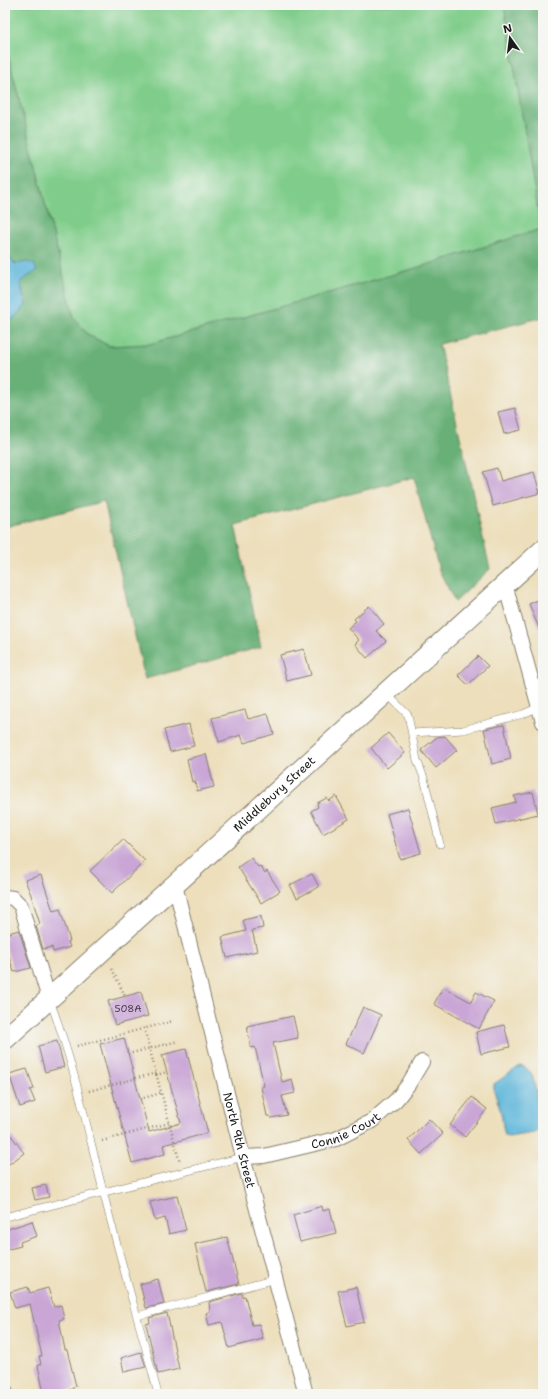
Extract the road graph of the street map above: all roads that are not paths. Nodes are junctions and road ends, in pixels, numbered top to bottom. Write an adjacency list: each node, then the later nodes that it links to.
1 (543, 550): 2 (main road, Middlebury Street)
2 (505, 584): 3 (main road, Middlebury Street); 4 (street)
3 (386, 693): 6 (lane); 8 (main road, Middlebury Street)
4 (539, 706): 5 (street); 6 (lane)
5 (543, 722)
6 (412, 733): 7 (lane)
7 (440, 844)
8 (175, 885): 10 (main road, Middlebury Street); 13 (street, North 9th Street)
9 (5, 897): 10 (street)
10 (50, 999): 11 (main road, Middlebury Street); 14 (lane)
11 (5, 1039)
12 (422, 1062): 13 (street, Connie Court)
13 (243, 1157): 14 (lane); 16 (street, North 9th Street)
14 (104, 1193): 15 (lane); 17 (lane)
15 (5, 1217)
16 (276, 1279): 17 (lane); 21 (street, North 9th Street)
17 (137, 1316): 20 (lane)
18 (5, 1390): 19 (street)
19 (6, 1394)
20 (158, 1394)
21 (306, 1394)

